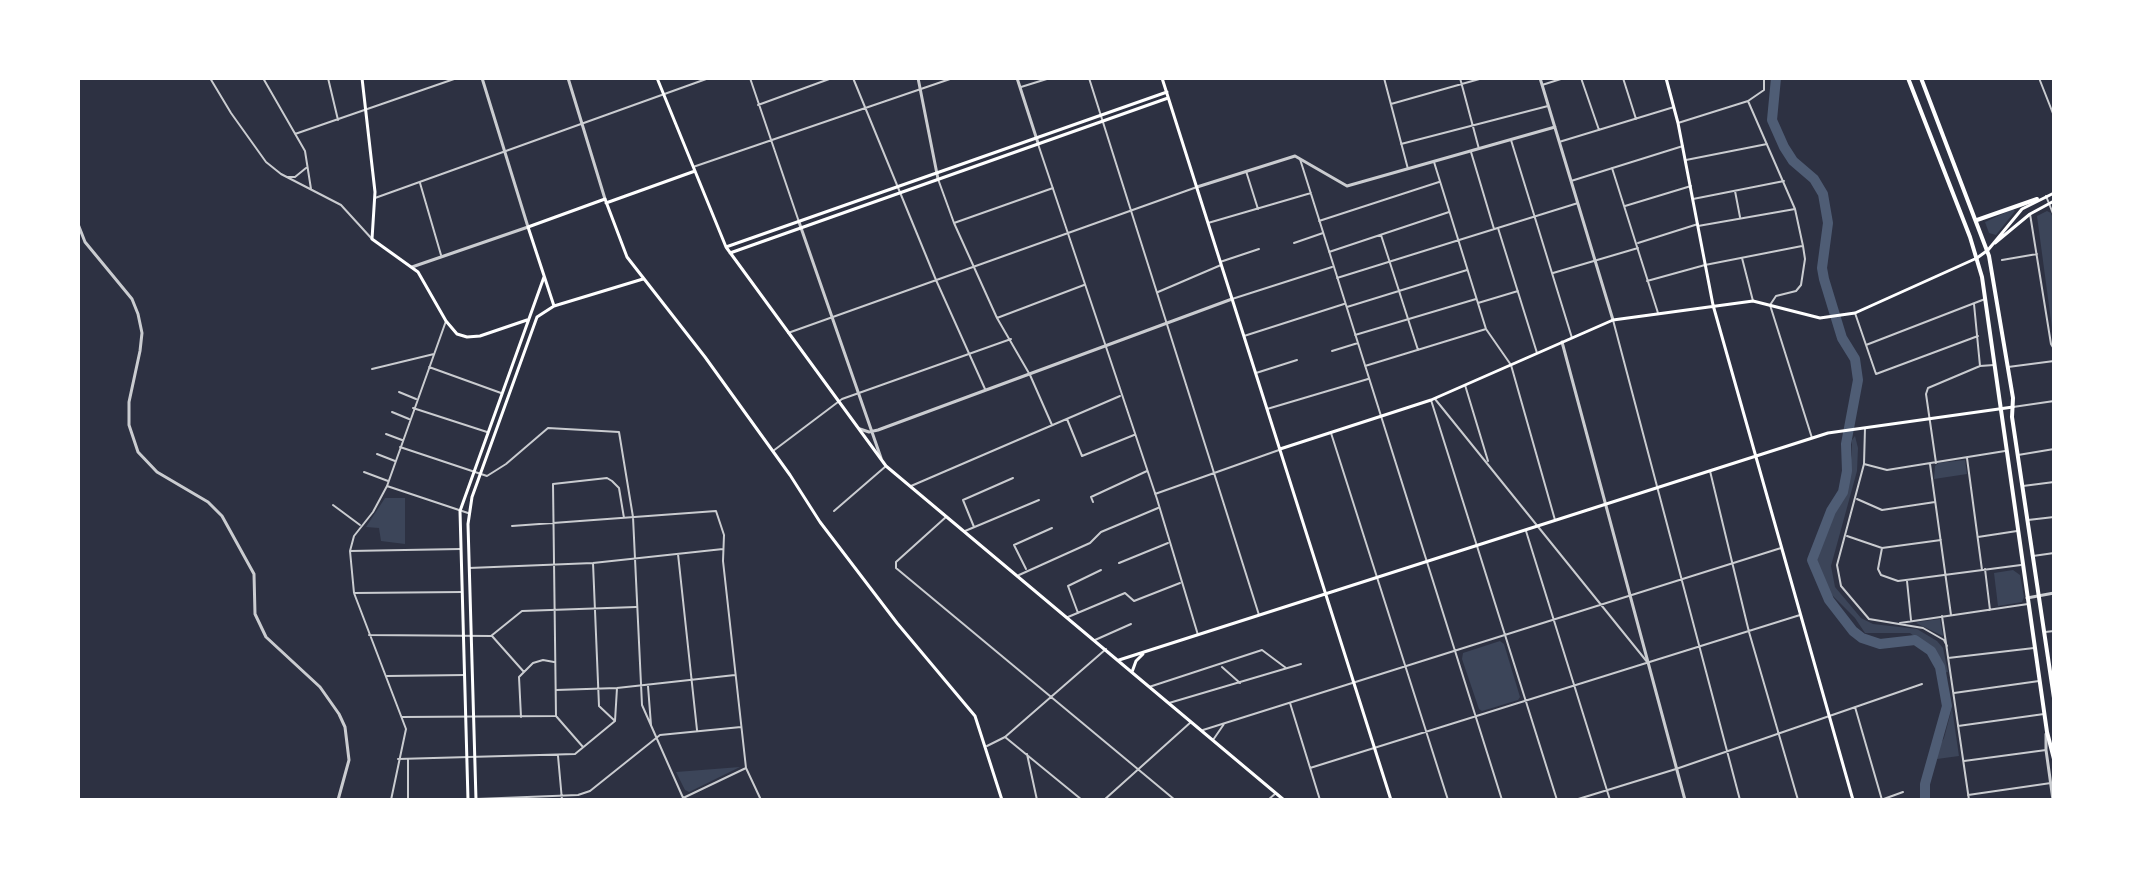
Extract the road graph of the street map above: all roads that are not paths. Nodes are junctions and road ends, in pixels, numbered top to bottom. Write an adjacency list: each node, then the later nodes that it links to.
1 (210, 78): 76 (street)
2 (263, 78): 55 (street)
3 (328, 78): 48 (street)
4 (362, 78): 44 (main road)
5 (457, 78): 44 (street)
6 (482, 78): 66 (street)
7 (568, 78): 51 (street)
8 (657, 78): 36 (main road)
9 (709, 78): 36 (street)
10 (750, 78): 40 (street)
11 (832, 78): 40 (street)
12 (853, 78): 43 (street)
13 (918, 78): 34 (street)
14 (953, 78): 34 (street)
15 (1017, 78): 33 (street)
16 (1050, 78): 33 (street)
17 (1089, 78): 45 (street)
18 (1162, 78): 35 (main road)
19 (1384, 78): 39 (street)
20 (1460, 78): 31 (street)
21 (1483, 78): 31 (street)
22 (1540, 78): 32 (street)
23 (1564, 78): 32 (street)
24 (1581, 78): 54 (street)
25 (1623, 78): 47 (street)
26 (1666, 78): 42 (main road)
27 (1764, 78): 38 (street)
28 (1908, 78): 136 (main road)
29 (1921, 78): 108 (main road)
30 (2039, 78): 46 (street)
31 (1461, 84): 39 (street); 52 (street)
32 (1542, 85): 41 (street)
33 (1020, 87): 56 (street)
34 (920, 89): 43 (street); 75 (street)
35 (1167, 92): 37 (main road); 45 (main road)
36 (663, 94): 51 (street); 72 (main road)
37 (1168, 98): 49 (main road); 84 (main road)
38 (1748, 101): 50 (street); 62 (street)
39 (1391, 104): 61 (street)
40 (758, 105): 58 (street)
41 (1548, 106): 52 (street); 53 (street)
42 (1674, 107): 47 (street); 50 (main road)
43 (865, 108): 58 (street); 83 (street)
44 (366, 111): 48 (street); 92 (main road)
45 (1101, 116): 49 (street); 56 (main road)
46 (2054, 116)
47 (1636, 119): 54 (street)
48 (338, 120): 55 (street)
49 (1103, 121): 60 (main road); 102 (street)
50 (1678, 123): 63 (main road)
51 (582, 124): 66 (street); 95 (street)
52 (1472, 125): 61 (street); 64 (street)
53 (1555, 127): 57 (street); 59 (street)
54 (1599, 130): 59 (street)
55 (295, 134): 70 (street)
56 (1036, 137): 60 (street); 75 (main road)
57 (1511, 140): 64 (street); 106 (street)
58 (770, 141): 72 (street); 110 (street)
59 (1559, 142): 78 (street)
60 (1038, 143): 77 (main road); 85 (street)
61 (1401, 144): 73 (street)
62 (1767, 144): 68 (street); 79 (street)
63 (1683, 146): 68 (main road); 71 (street)
64 (1479, 149): 65 (street)
65 (1470, 151): 69 (street); 117 (street)
66 (505, 152): 80 (street); 115 (street)
67 (1299, 157): 73 (street); 74 (street); 89 (street)
68 (1686, 160): 82 (main road)
69 (1434, 162): 73 (street); 81 (street)
70 (306, 168): 76 (street); 86 (street)
71 (1612, 168): 78 (street); 99 (street)
72 (694, 169): 95 (main road); 127 (main road)
73 (1408, 169)
74 (1246, 171): 84 (street); 100 (street)
75 (937, 172): 77 (street); 83 (main road)
76 (288, 177): 86 (street)
77 (938, 179): 88 (main road); 111 (street)
78 (1571, 181): 97 (street)
79 (1784, 181): 87 (street); 101 (street)
80 (419, 182): 92 (street); 134 (street)
81 (1440, 182): 103 (street); 109 (street)
82 (1690, 186): 93 (main road); 99 (street)
83 (897, 187): 88 (street); 110 (main road)
84 (1197, 187): 102 (street); 112 (main road)
85 (1053, 188): 111 (street); 118 (street)
86 (311, 189): 121 (street)
87 (1735, 191): 93 (street); 107 (street)
88 (900, 193): 116 (main road); 150 (street)
89 (1311, 193): 100 (street); 109 (street)
90 (2054, 193): 91 (main road)
91 (2046, 196): 94 (main road); 98 (street)
92 (375, 198): 121 (main road)
93 (1693, 199): 114 (main road)
94 (2037, 199): 108 (main road); 125 (main road)
95 (605, 201): 115 (main road); 149 (main road)
96 (2054, 201): 98 (main road)
97 (1578, 203): 106 (street); 138 (street)
98 (2049, 203): 104 (main road); 105 (street)
99 (1625, 206): 124 (street)
100 (1258, 209): 112 (street)
101 (1795, 209): 107 (street); 126 (street)
102 (1131, 210): 118 (street); 155 (street)
103 (1449, 212): 120 (street); 122 (street)
104 (2030, 214): 125 (main road); 133 (street)
105 (2054, 216)
106 (1535, 217): 117 (street); 146 (street)
107 (1741, 218): 114 (street)
108 (1977, 220): 130 (main road)
109 (1319, 221): 119 (street)
110 (799, 222): 116 (street); 127 (main road)
111 (954, 223): 144 (street)
112 (1208, 223): 140 (main road)
113 (78, 224): 439 (street)
114 (1698, 225): 124 (street); 141 (main road)
115 (528, 227): 134 (street); 147 (main road)
116 (801, 229): 132 (main road); 168 (street)
117 (1496, 229): 122 (street); 154 (street)
118 (1067, 233): 144 (street); 152 (street)
119 (1323, 233): 123 (street); 131 (street)
120 (1380, 235): 131 (street); 139 (street)
121 (372, 239): 143 (main road)
122 (1458, 240): 139 (street); 145 (street)
123 (1294, 243)
124 (1637, 243): 128 (street)
125 (1994, 244): 130 (main road)
126 (1803, 246): 135 (street); 164 (street)
127 (726, 247): 132 (main road)
128 (1638, 248): 138 (street); 151 (street)
129 (1259, 249): 140 (street)
130 (1988, 250): 136 (main road); 200 (main road)
131 (1329, 252): 142 (street)
132 (730, 253): 177 (main road)
133 (2037, 254): 137 (street); 187 (street)
134 (441, 255): 143 (street)
135 (1742, 258): 141 (street); 159 (street)
136 (1977, 258): 158 (main road); 167 (main road)
137 (2002, 260)
138 (1595, 261): 146 (street); 172 (street)
139 (1389, 262): 148 (street); 153 (street)
140 (1221, 263): 155 (street); 156 (main road)
141 (1705, 265): 151 (street); 163 (main road)
142 (1334, 266): 148 (street); 156 (street)
143 (412, 267): 173 (main road)
144 (974, 267): 150 (street); 169 (street)
145 (1468, 269): 153 (street); 157 (street)
146 (1552, 273): 181 (street)
147 (544, 276): 165 (main road); 171 (main road)
148 (1337, 278): 162 (street)
149 (643, 279): 165 (main road); 238 (main road)
150 (936, 280): 168 (street); 192 (street)
151 (1647, 281): 166 (street)
152 (1084, 285): 169 (street); 185 (street)
153 (1399, 291): 162 (street); 170 (street)
154 (1518, 291): 160 (street); 190 (street)
155 (1157, 292): 174 (street)
156 (1232, 298): 174 (street); 179 (main road)
157 (1477, 298): 160 (street); 170 (street)
158 (1985, 299): 161 (street); 196 (main road)
159 (1753, 301): 163 (main road); 164 (main road)
160 (1478, 303): 176 (street)
161 (1974, 304): 180 (street); 186 (street)
162 (1346, 305): 178 (street); 179 (street)
163 (1713, 305): 166 (main road); 241 (main road)
164 (1770, 305): 167 (main road); 232 (street)
165 (554, 306): 175 (main road)
166 (1658, 313): 172 (main road)
167 (1855, 313): 186 (street)
168 (831, 317): 177 (street); 209 (street)
169 (997, 318): 182 (street)
170 (1408, 319): 178 (street); 188 (street)
171 (527, 320): 173 (main road); 175 (main road); 208 (main road)
172 (1613, 320): 181 (main road); 262 (street)
173 (446, 321): 191 (street)
174 (1167, 322): 185 (street); 254 (street)
175 (531, 328): 255 (main road)
176 (1486, 328): 188 (street); 195 (street)
177 (788, 333): 214 (main road)
178 (1355, 335): 184 (street)
179 (1244, 336): 202 (main road)
180 (1978, 336): 186 (street); 198 (street)
181 (1572, 338): 183 (main road)
182 (1011, 339): 192 (street); 203 (street)
183 (1562, 342): 190 (main road); 268 (street)
184 (1358, 343): 189 (street); 197 (street)
185 (1103, 345): 203 (street); 210 (street)
186 (1866, 345)
187 (2054, 349)
188 (1418, 350): 197 (street)
189 (1332, 351)
190 (1537, 353): 195 (main road)
191 (434, 354): 199 (street); 201 (street)
192 (969, 355): 206 (street); 209 (street)
193 (1297, 360): 202 (street)
194 (2054, 361): 200 (street)
195 (1511, 365): 205 (main road); 278 (street)
196 (1994, 365): 198 (street); 218 (main road)
197 (1365, 366): 204 (street)
198 (1980, 366): 221 (street)
199 (429, 367): 208 (street); 211 (street)
200 (2008, 367): 215 (main road)
201 (372, 369)
202 (1256, 373): 217 (main road)
203 (1030, 375): 206 (street); 224 (street)
204 (1369, 379): 217 (street); 220 (street)
205 (1465, 385): 212 (main road); 246 (street)
206 (985, 389): 228 (street)
207 (399, 392): 211 (street)
208 (501, 393): 227 (main road)
209 (859, 393): 214 (street); 228 (street)
210 (1120, 396): 223 (street); 231 (street)
211 (416, 399): 216 (street)
212 (1433, 400): 220 (main road); 246 (street); 293 (street)
213 (2054, 401): 215 (street)
214 (838, 402): 225 (main road); 238 (street)
215 (2013, 406): 218 (main road); 240 (main road)
216 (413, 408): 222 (street); 227 (street)
217 (1268, 409): 235 (main road)
218 (1999, 409): 221 (main road); 237 (main road)
219 (392, 412): 222 (street)
220 (1381, 416): 229 (main road); 303 (street)
221 (1929, 418): 226 (main road); 245 (street)
222 (409, 419): 233 (street)
223 (1067, 419): 224 (street); 231 (street)
224 (1052, 425): 260 (street)
225 (857, 427): 228 (street); 244 (main road)
226 (1865, 427): 232 (main road); 247 (street)
227 (487, 432): 253 (main road)
228 (872, 432): 244 (street)
229 (1331, 433): 235 (main road); 315 (street)
230 (386, 434): 233 (street)
231 (1135, 435): 250 (street)
232 (1812, 438): 241 (main road)
233 (402, 440): 234 (street)
234 (400, 447): 243 (street); 253 (street)
235 (1280, 449): 254 (street); 321 (main road)
236 (2054, 449): 240 (street)
237 (2005, 450): 242 (street); 288 (main road)
238 (773, 451): 413 (main road)
239 (377, 454): 243 (street)
240 (2018, 455): 261 (main road)
241 (1756, 456): 251 (main road); 294 (main road)
242 (1967, 458): 245 (street); 290 (street)
243 (395, 461): 257 (street)
244 (882, 461): 249 (main road)
245 (1936, 463): 248 (street)
246 (1489, 464): 281 (street)
247 (1864, 464): 248 (street); 264 (street)
248 (1930, 464): 267 (street)
249 (886, 466): 260 (main road); 271 (street)
250 (1147, 471): 263 (street); 266 (street)
251 (1710, 471): 262 (main road); 306 (street)
252 (364, 472): 257 (street)
253 (473, 472): 255 (street); 272 (main road)
254 (1214, 472): 263 (street); 333 (street)
255 (480, 474): 273 (main road); 274 (street)
256 (1013, 478): 284 (street)
257 (388, 481): 259 (street)
258 (2054, 482): 261 (street)
259 (387, 486): 272 (street); 282 (street)
260 (912, 486): 275 (main road)
261 (2023, 486): 279 (main road)
262 (1658, 487): 268 (main road); 316 (street)
263 (1155, 494): 270 (street)
264 (1857, 499): 267 (street); 289 (street)
265 (1040, 500): 284 (street)
266 (1094, 502)
267 (1935, 502): 291 (street)
268 (1605, 504): 278 (main road); 324 (street)
269 (333, 505): 282 (street)
270 (1159, 507): 292 (street); 310 (street)
271 (834, 511)
272 (460, 512): 273 (street); 296 (main road)
273 (468, 513): 309 (main road)
274 (633, 517): 277 (street); 297 (street); 302 (street)
275 (946, 517): 287 (main road); 385 (street)
276 (2054, 517): 279 (street)
277 (624, 518): 280 (street); 280 (street)
278 (1555, 520): 281 (main road)
279 (2028, 520): 301 (main road)
280 (553, 525): 283 (street); 308 (street)
281 (1539, 525): 286 (main road); 327 (street)
282 (361, 526): 298 (street)
283 (512, 526)
284 (974, 527): 287 (street)
285 (1052, 528): 310 (street)
286 (1526, 529): 293 (main road); 338 (street)
287 (965, 531): 313 (main road)
288 (2017, 531): 290 (street); 307 (main road)
289 (1847, 536): 295 (street); 341 (street)
290 (1978, 537): 312 (street)
291 (1941, 540): 295 (street); 314 (street)
292 (1168, 543): 304 (street); 318 (street)
293 (1477, 545): 303 (main road); 350 (street)
294 (1781, 548): 306 (street); 334 (main road)
295 (1882, 548): 317 (street)
296 (460, 549): 298 (street); 319 (main road)
297 (723, 549): 300 (street); 370 (street)
298 (350, 552): 320 (street)
299 (2054, 553): 301 (street)
300 (678, 554): 302 (street); 372 (street)
301 (2033, 555): 323 (main road)
302 (636, 558): 305 (street); 328 (street)
303 (1427, 561): 315 (main road); 357 (street)
304 (1119, 563)
305 (593, 564): 308 (street); 329 (street)
306 (1733, 564): 316 (street); 343 (street)
307 (2022, 565): 312 (street); 325 (main road)
308 (554, 566): 309 (street); 330 (street)
309 (469, 568): 347 (main road)
310 (1027, 569): 313 (street)
311 (1101, 570): 332 (street)
312 (1983, 570): 314 (street); 331 (street)
313 (1019, 575): 337 (main road)
314 (1945, 575): 317 (street); 335 (street)
315 (1377, 576): 321 (main road); 365 (street)
316 (1682, 581): 324 (street); 353 (street)
317 (1907, 581): 339 (street)
318 (1181, 583): 332 (street); 348 (street)
319 (462, 592): 320 (street); 346 (main road)
320 (354, 593): 345 (street)
321 (1326, 593): 333 (main road); 375 (main road)
322 (2054, 594): 323 (street)
323 (2039, 596): 325 (street); 344 (main road)
324 (1630, 597): 327 (street); 361 (street)
325 (2027, 598): 326 (main road)
326 (2028, 604): 331 (street); 354 (main road)
327 (1601, 605): 338 (street); 361 (street)
328 (637, 607): 329 (street); 378 (street)
329 (594, 609): 330 (street); 382 (street)
330 (554, 610): 349 (street); 360 (street)
331 (1990, 610): 335 (street)
332 (1078, 613): 337 (street)
333 (1259, 615): 348 (main road)
334 (1800, 615): 343 (street); 398 (main road)
335 (1951, 615): 336 (street)
336 (1942, 616): 339 (street); 352 (street)
337 (1068, 617): 351 (main road)
338 (1553, 621): 350 (street); 379 (street)
339 (1912, 621): 341 (street)
340 (1131, 624): 351 (street)
341 (1896, 624): 352 (street)
342 (2054, 630): 344 (street)
343 (1749, 632): 353 (street); 409 (street)
344 (2044, 632): 364 (main road)
345 (369, 634): 346 (street); 371 (street)
346 (463, 634): 347 (street); 369 (main road)
347 (471, 634): 349 (street); 395 (main road)
348 (1198, 635): 356 (main road)
349 (491, 636): 367 (street)
350 (1504, 636): 357 (street); 387 (street)
351 (1095, 640): 355 (main road)
352 (1947, 646): 358 (street)
353 (1699, 647): 361 (street); 417 (street)
354 (2034, 648): 358 (street); 373 (main road)
355 (1106, 649): 359 (main road); 385 (street)
356 (1145, 652): 359 (main road); 368 (main road)
357 (1455, 652): 365 (street); 397 (street)
358 (1948, 658): 384 (street)
359 (1118, 660): 368 (main road)
360 (555, 662): 367 (street); 383 (street)
361 (1648, 663): 379 (street); 429 (street)
362 (1301, 664): 366 (street)
363 (1220, 666): 366 (street); 374 (street); 380 (street)
364 (2052, 666): 386 (main road)
365 (1407, 667): 375 (street); 407 (street)
366 (1286, 668): 374 (street)
367 (524, 672): 396 (street)
368 (1132, 672): 380 (main road)
369 (465, 675): 371 (street); 394 (main road)
370 (735, 675): 372 (street); 403 (street)
371 (385, 676): 393 (street)
372 (692, 681): 377 (street); 406 (street)
373 (2039, 681): 384 (street); 391 (main road)
374 (1240, 683): 388 (street)
375 (1355, 683): 389 (street); 415 (main road)
376 (1922, 684): 390 (street)
377 (648, 685): 378 (street); 404 (street)
378 (641, 686): 381 (street); 404 (street)
379 (1574, 686): 387 (street); 431 (street)
380 (1149, 687): 388 (main road)
381 (617, 688): 382 (street); 399 (street)
382 (600, 689): 383 (street); 399 (street)
383 (555, 690): 392 (street)
384 (1953, 693): 402 (street)
385 (1052, 696): 410 (street); 428 (street)
386 (2054, 698)
387 (1525, 701): 397 (street); 456 (street)
388 (1169, 703): 400 (main road)
389 (1290, 703): 401 (street); 427 (street)
390 (1856, 708): 398 (street); 463 (street)
391 (2044, 714): 402 (street); 408 (main road)
392 (556, 716): 396 (street); 414 (street)
393 (402, 717): 394 (street); 422 (street)
394 (466, 717): 395 (street); 420 (main road)
395 (473, 717): 396 (street); 421 (main road)
396 (521, 717)
397 (1476, 717): 407 (street); 455 (street)
398 (1829, 717): 409 (street); 462 (main road)
399 (615, 721): 414 (street)
400 (1191, 722): 405 (main road); 428 (street)
401 (1227, 723): 405 (street); 412 (street)
402 (1958, 726): 425 (street)
403 (741, 727): 406 (street); 426 (street)
404 (651, 728): 411 (street)
405 (1202, 730): 412 (main road)
406 (697, 731): 411 (street)
407 (1427, 732): 415 (street); 454 (street)
408 (2047, 732): 416 (street); 424 (main road)
409 (1779, 734): 417 (street); 461 (street)
410 (1005, 736): 413 (street); 418 (street)
411 (656, 738): 435 (street); 438 (street)
412 (1213, 740): 433 (main road)
413 (987, 746): 445 (main road)
414 (583, 747): 419 (street)
415 (1375, 748): 427 (street); 453 (main road)
416 (2046, 750): 425 (street); 430 (street)
417 (1726, 752): 429 (street); 460 (street)
418 (1027, 754): 446 (street); 447 (street)
419 (558, 756): 421 (street); 435 (street)
420 (467, 758): 421 (street); 423 (street); 437 (main road)
421 (474, 758): 442 (main road)
422 (398, 759): 423 (street); 440 (street)
423 (408, 759): 441 (street)
424 (2054, 759)
425 (1964, 761): 434 (street)
426 (746, 768): 438 (street); 444 (street)
427 (1310, 768): 452 (street)
428 (1138, 769): 448 (street); 449 (street)
429 (1676, 769): 431 (street); 459 (street)
430 (2051, 783): 434 (street); 465 (street)
431 (1607, 790): 457 (street); 458 (street)
432 (1904, 792): 463 (street)
433 (1276, 793): 450 (street); 451 (main road)
434 (1968, 795): 464 (street)
435 (561, 798): 442 (street)
436 (434, 799): 437 (street)
437 (468, 799)
438 (684, 799): 443 (street)
439 (338, 800)
440 (391, 800)
441 (408, 800)
442 (476, 800)
443 (679, 800)
444 (761, 800)
445 (1002, 800)
446 (1037, 800)
447 (1082, 800)
448 (1104, 800)
449 (1175, 800)
450 (1268, 800)
451 (1284, 800)
452 (1320, 800)
453 (1391, 800)
454 (1448, 800)
455 (1502, 800)
456 (1557, 800)
457 (1575, 800)
458 (1610, 800)
459 (1684, 800)
460 (1740, 800)
461 (1798, 800)
462 (1852, 800)
463 (1882, 800)
464 (1969, 800)
465 (2053, 800)

